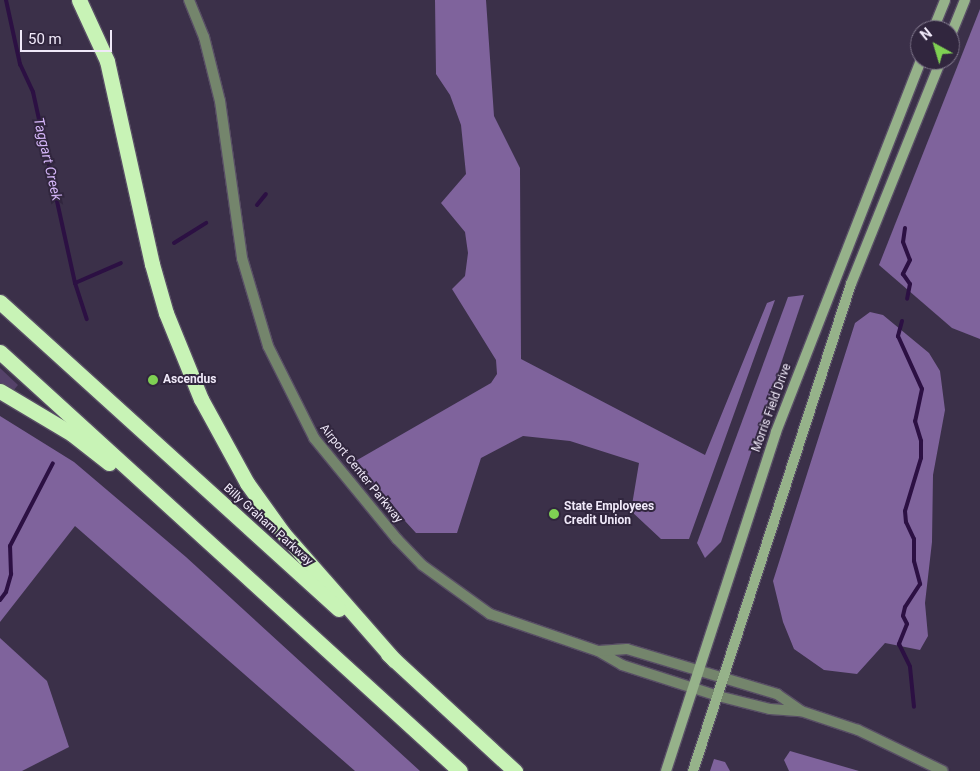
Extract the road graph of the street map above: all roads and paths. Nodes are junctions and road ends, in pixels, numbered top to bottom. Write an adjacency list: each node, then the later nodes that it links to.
1 (78, 0): 16 (highway)
2 (189, 0): 15 (street, Airport Center Parkway)
3 (945, 0): 5 (street)
4 (965, 0): 6 (street)
5 (937, 20)
6 (957, 20)
7 (916, 70): 9 (street, Morris Field Drive)
8 (937, 70): 10 (street)
9 (834, 276): 10 (street); 17 (street, Morris Field Drive)
10 (851, 284): 18 (street)
11 (0, 302): 16 (highway, Billy Graham Parkway)
12 (0, 352): 14 (highway)
13 (0, 391): 14 (highway)
14 (196, 532): 22 (highway)
15 (598, 651): 17 (street, Airport Center Parkway); 19 (street, Airport Center Parkway)
16 (394, 660): 23 (highway, Billy Graham Parkway)
17 (698, 669): 18 (street, Airport Center Parkway); 19 (street, Morris Field Drive)
18 (724, 677): 20 (street); 21 (street, Airport Center Parkway)
19 (692, 688): 20 (street, Airport Center Parkway); 24 (street, Morris Field Drive)
20 (718, 696): 21 (street, Airport Center Parkway); 25 (street)
21 (801, 711): 26 (street)
22 (460, 771)
23 (515, 771)
24 (666, 771)
25 (693, 771)
26 (943, 771)

